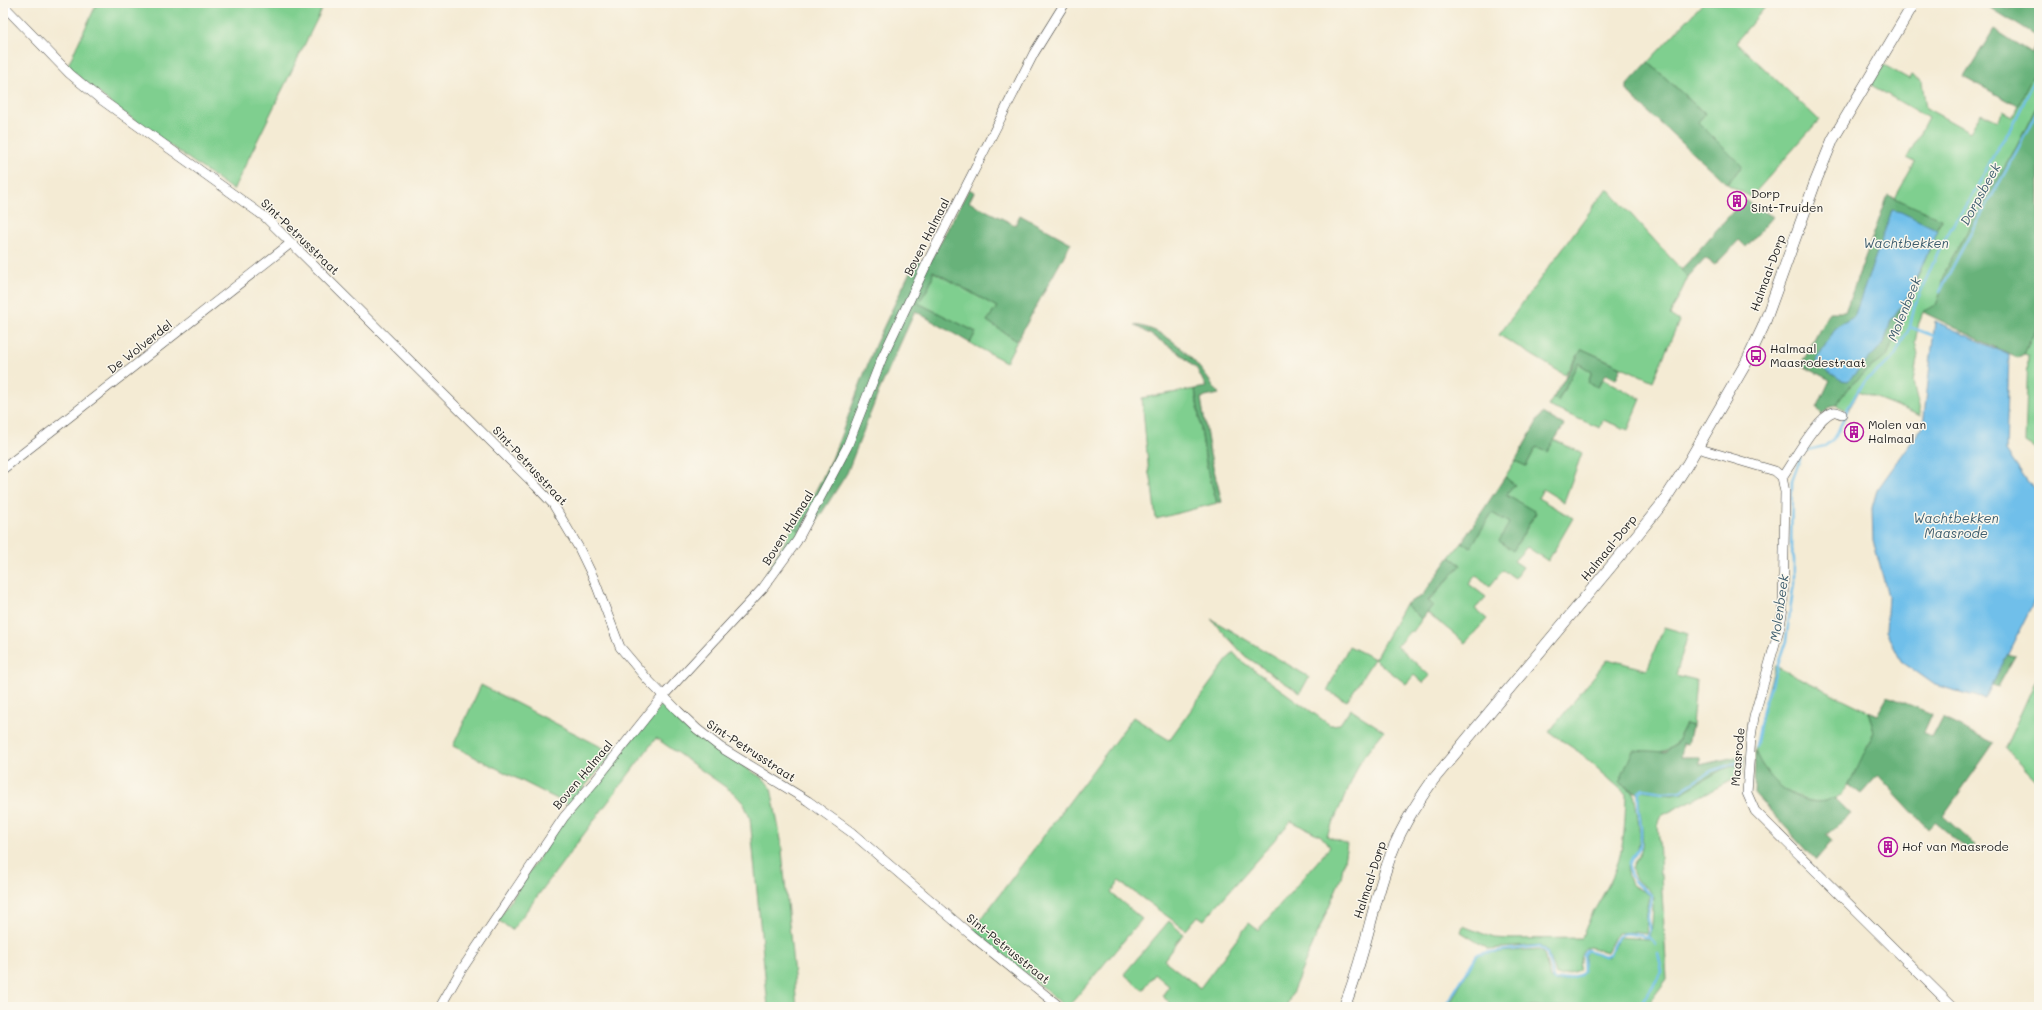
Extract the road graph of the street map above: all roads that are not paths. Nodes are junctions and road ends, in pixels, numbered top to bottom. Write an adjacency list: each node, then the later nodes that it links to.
1 (1065, 3): 9 (street, Boven Halmaal)
2 (1914, 3): 6 (street, Halmaal-Dorp)
3 (3, 5): 4 (street, Sint-Petrusstraat)
4 (291, 243): 7 (street, De Wolverdel); 9 (street, Sint-Petrusstraat)
5 (1842, 414): 8 (street)
6 (1697, 448): 8 (street); 12 (street, Halmaal-Dorp)
7 (3, 469)
8 (1782, 477): 13 (street, Maasrode)
9 (663, 696): 10 (street, Boven Halmaal); 11 (street, Sint-Petrusstraat)
10 (440, 1007)
11 (1060, 1007)
12 (1344, 1007)
13 (1953, 1007)

